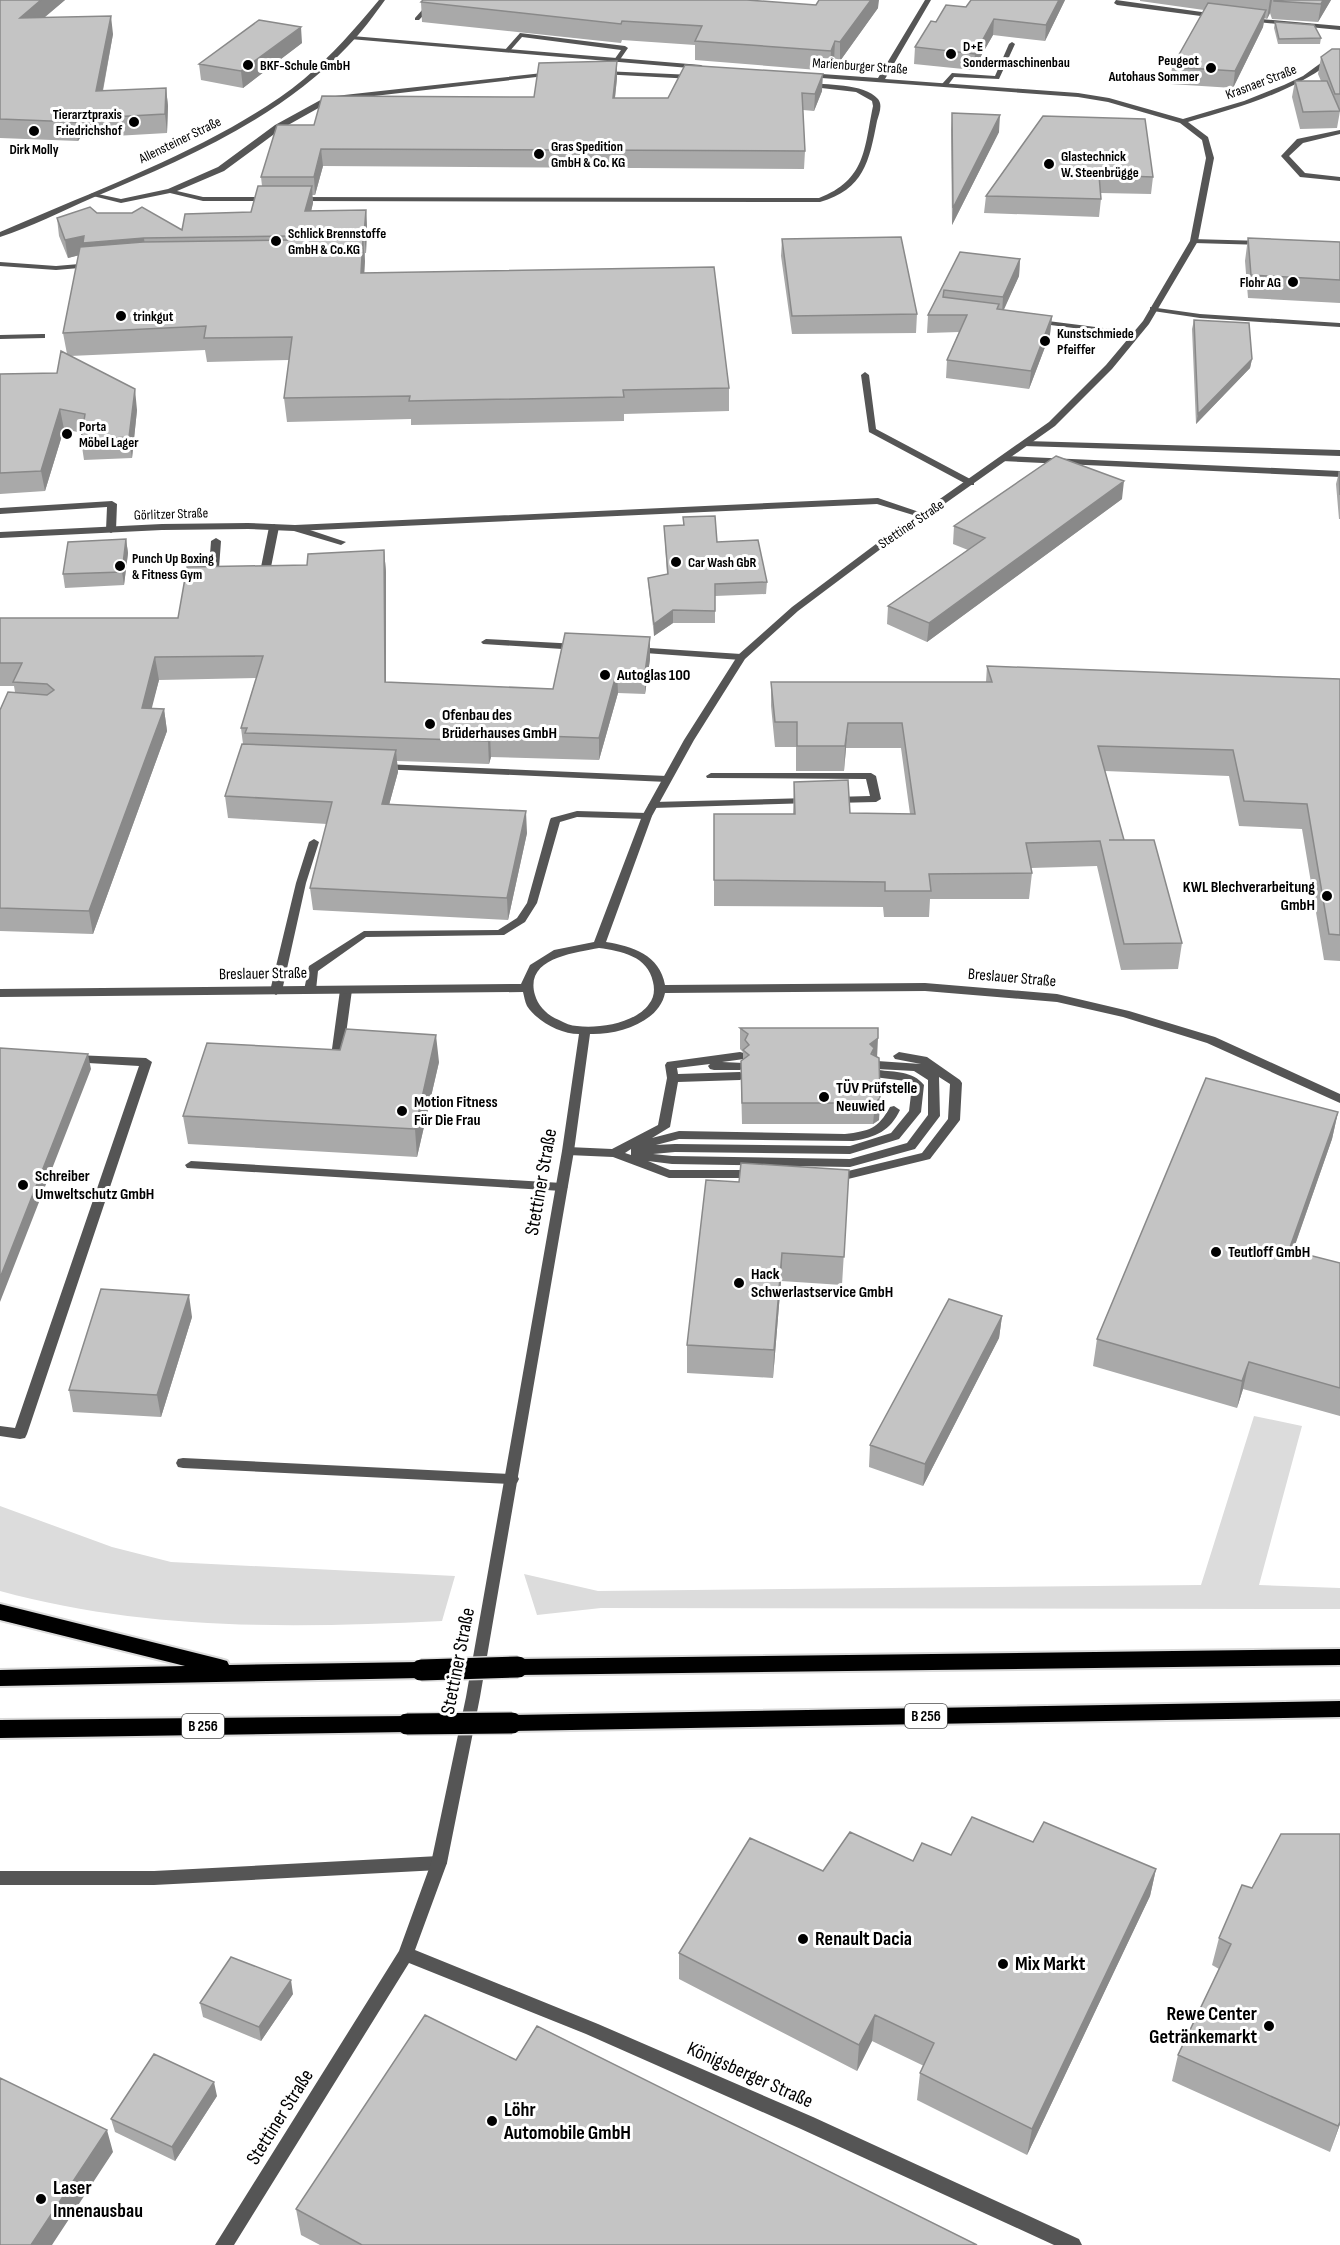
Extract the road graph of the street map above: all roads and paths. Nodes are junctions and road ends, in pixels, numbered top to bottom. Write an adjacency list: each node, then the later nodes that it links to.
1 (382, 0): 9 (street, Allensteiner Straße)
2 (435, 0): 6 (street)
3 (928, 0): 21 (street)
4 (1120, 0): 5 (street)
5 (1220, 16)
6 (417, 19)
7 (1242, 20): 8 (street)
8 (1340, 28)
9 (352, 38): 11 (street); 28 (street, Allensteiner Straße)
10 (1012, 44): 22 (street)
11 (507, 51): 13 (street); 13 (street)
12 (1340, 51): 14 (street, Krasnaer Straße)
13 (617, 60): 16 (street)
14 (1329, 62): 15 (street); 24 (street, Krasnaer Straße)
15 (1340, 62)
16 (708, 67)
17 (596, 73): 20 (street)
18 (565, 74): 27 (street)
19 (801, 74): 21 (street, Marienburger Straße)
20 (697, 77)
21 (881, 79): 22 (street, Marienburger Straße)
22 (946, 84): 24 (street, Marienburger Straße)
23 (801, 85): 30 (street)
24 (1184, 121): 32 (street, Stettiner Straße)
25 (1340, 132): 26 (street)
26 (1340, 179)
27 (170, 191): 28 (street); 29 (street)
28 (93, 195): 31 (street, Allensteiner Straße)
29 (274, 199)
30 (286, 199)
31 (0, 235)
32 (1194, 241): 33 (street); 36 (street, Stettiner Straße)
33 (1273, 243)
34 (0, 264): 35 (street)
35 (100, 264)
36 (1153, 309): 38 (street); 39 (street, Stettiner Straße)
37 (1027, 321): 39 (street)
38 (1340, 325)
39 (1135, 334): 43 (street, Stettiner Straße)
40 (42, 336): 41 (street)
41 (0, 337)
42 (865, 375): 47 (street)
43 (1026, 444): 44 (street); 45 (street, Stettiner Straße)
44 (1340, 453)
45 (1005, 459): 46 (street); 47 (street, Stettiner Straße)
46 (1340, 474)
47 (970, 483): 49 (street, Stettiner Straße)
48 (0, 511): 52 (street)
49 (923, 515): 51 (street); 61 (street, Stettiner Straße)
50 (274, 527): 51 (street, Görlitzer Straße); 52 (street, Görlitzer Straße); 57 (street)
51 (296, 528): 55 (street, Görlitzer Straße)
52 (111, 530): 53 (street, Görlitzer Straße)
53 (0, 535)
54 (216, 541): 56 (street)
55 (341, 542)
56 (223, 583)
57 (253, 583)
58 (486, 642): 59 (street)
59 (590, 648)
60 (625, 650): 61 (street)
61 (741, 657): 64 (street, Stettiner Straße)
62 (370, 767): 64 (street)
63 (711, 776): 65 (street)
64 (667, 779): 65 (street, Stettiner Straße)
65 (650, 811): 67 (street, Stettiner Straße); 70 (street)
66 (314, 842): 72 (street)
67 (599, 945): 68 (street); 69 (street)
68 (525, 988): 71 (street, Breslauer Straße); 74 (street)
69 (662, 989): 74 (street); 79 (street, Breslauer Straße)
70 (310, 990): 71 (street, Breslauer Straße); 72 (street, Breslauer Straße)
71 (346, 990): 75 (street)
72 (276, 991): 73 (street, Breslauer Straße)
73 (0, 993)
74 (585, 1031): 81 (street, Stettiner Straße)
75 (338, 1049)
76 (899, 1056): 82 (street)
77 (56, 1058): 85 (street)
78 (672, 1072): 78 (street); 82 (street)
79 (1340, 1099)
80 (894, 1110): 82 (street)
81 (568, 1151): 82 (street); 84 (street, Stettiner Straße)
82 (614, 1153): 82 (street)
83 (190, 1165): 84 (street)
84 (562, 1187): 87 (street, Stettiner Straße)
85 (0, 1431)
86 (183, 1463): 87 (street)
87 (512, 1479): 94 (street, Stettiner Straße)
88 (0, 1612): 90 (highway)
89 (1340, 1657): 90 (highway, bridge)
90 (242, 1672): 91 (highway)
91 (0, 1678)
92 (1340, 1709): 93 (highway, B 256, bridge)
93 (0, 1729)
94 (439, 1863): 95 (street); 96 (street, Stettiner Straße)
95 (0, 1878)
96 (406, 1954): 97 (street, Stettiner Straße); 98 (street, Königsberger Straße)
97 (224, 2245)
98 (1073, 2245)

